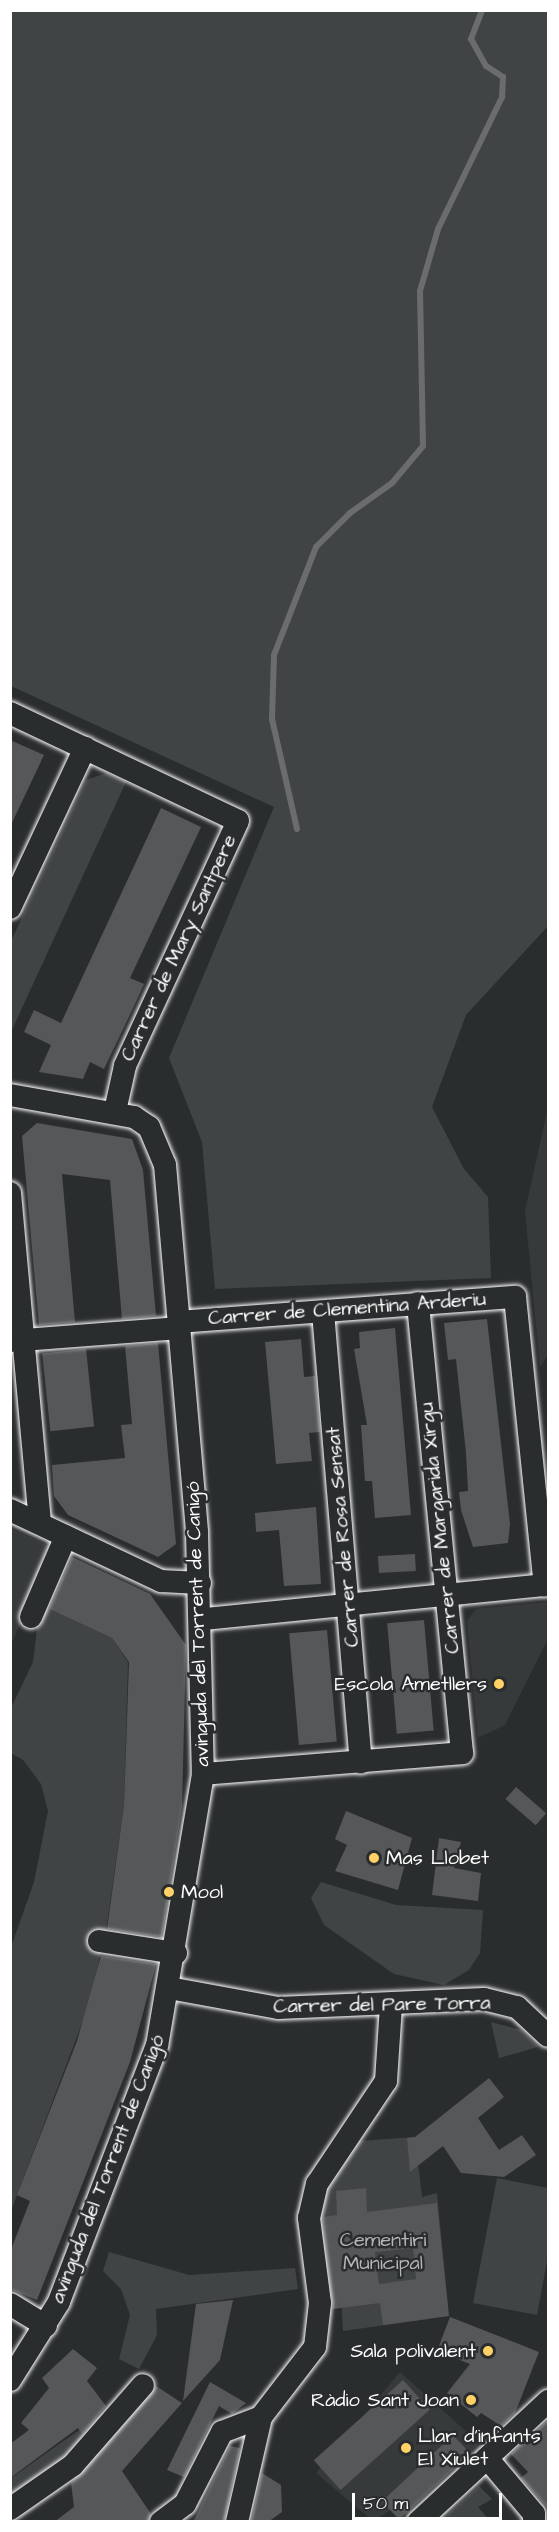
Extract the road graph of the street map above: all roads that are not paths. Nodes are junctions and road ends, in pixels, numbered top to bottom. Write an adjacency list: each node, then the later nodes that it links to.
1 (10, 713): 2 (street, Carrer de Mary Santpere)
2 (85, 748): 3 (street); 5 (street, Carrer de Mary Santpere)
3 (10, 908)
4 (10, 1095): 5 (street, avinguda del Torrent de Canigó)
5 (115, 1112): 9 (street, avinguda del Torrent de Canigó)
6 (10, 1193): 10 (street)
7 (418, 1303): 8 (street, Carrer de Clementina Arderiu); 15 (street, Carrer de Margarida Xirgu); 15 (street, Carrer de Clementina Arderiu)
8 (323, 1312): 9 (street, Carrer de Clementina Arderiu); 16 (street, Carrer de Rosa Sensat)
9 (178, 1324): 10 (street, Carrer de Clementina Arderiu); 14 (street, avinguda del Torrent de Canigó)
10 (17, 1341): 12 (street)
11 (10, 1510): 12 (street)
12 (40, 1523): 13 (street)
13 (66, 1536): 14 (street); 17 (street)
14 (200, 1583): 18 (street, avinguda del Torrent de Canigó)
15 (446, 1595): 16 (street); 19 (street, Carrer de Margarida Xirgu)
16 (350, 1604): 18 (street); 19 (street, Carrer de Rosa Sensat)
17 (31, 1617)
18 (202, 1619): 20 (street, avinguda del Torrent de Canigó)
19 (361, 1762): 20 (street)
20 (203, 1774): 22 (street, avinguda del Torrent de Canigó)
21 (99, 1941): 22 (street)
22 (176, 1953): 23 (street, avinguda del Torrent de Canigó)
23 (169, 1989): 24 (street, Carrer del Pare Torra); 27 (street, avinguda del Torrent de Canigó)
24 (391, 2005): 25 (street, Carrer del Pare Torra); 31 (street)
25 (549, 2036)
26 (10, 2304): 27 (street)
27 (46, 2326): 28 (street, avinguda del Torrent de Canigó)
28 (10, 2380)
29 (143, 2385): 33 (street)
30 (549, 2401): 32 (street)
31 (261, 2417): 34 (street); 35 (street)
32 (487, 2458): 36 (street); 37 (street)
33 (10, 2509)
34 (161, 2522)
35 (237, 2522)
36 (418, 2522)
37 (534, 2522)

